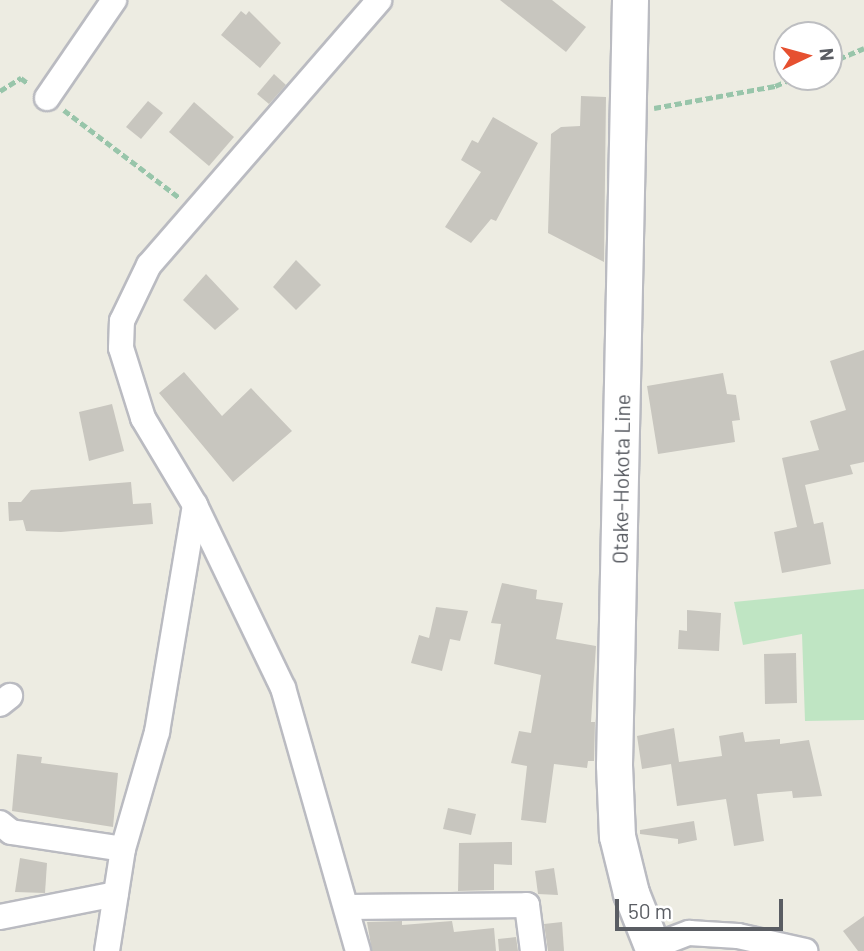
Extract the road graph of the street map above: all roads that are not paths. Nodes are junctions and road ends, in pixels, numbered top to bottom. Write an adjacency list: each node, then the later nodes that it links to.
1 (114, 0): 4 (street)
2 (379, 0): 5 (street)
3 (630, 0): 11 (main road, Otake-Hokota Line)
4 (47, 98)
5 (195, 505): 7 (street); 9 (street)
6 (0, 823): 7 (street)
7 (123, 849): 8 (street)
8 (116, 894): 10 (street); 12 (street)
9 (348, 907): 13 (street); 14 (street)
10 (0, 917)
11 (653, 949): 15 (street)
12 (107, 951)
13 (358, 951)
14 (533, 951)
15 (805, 951)

